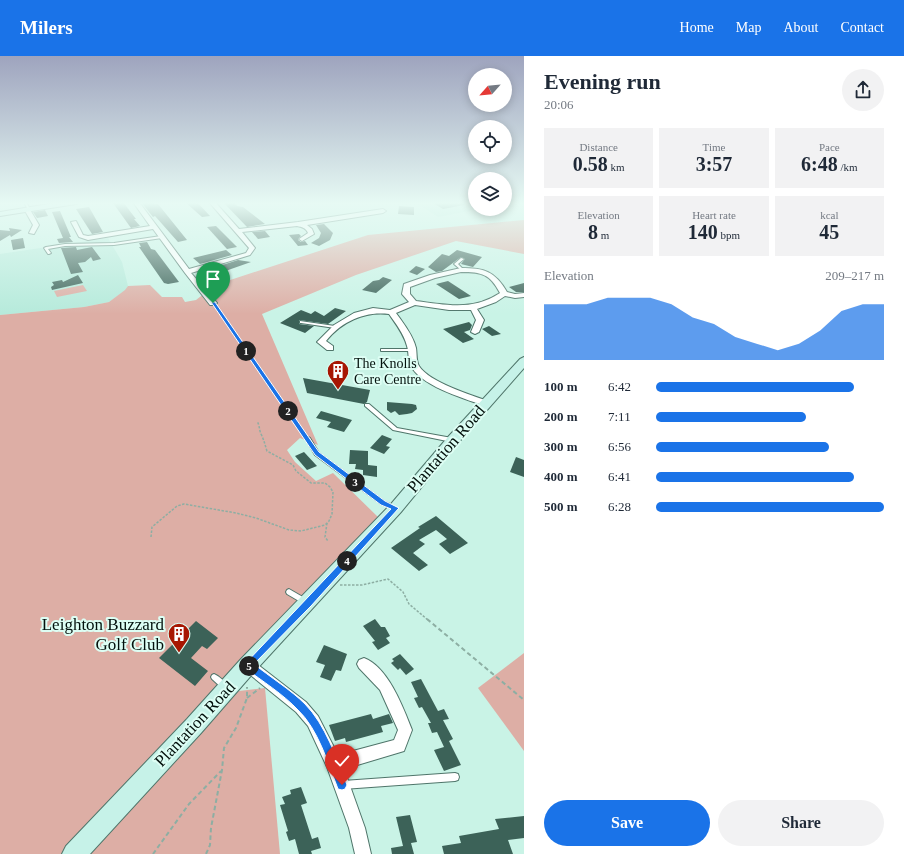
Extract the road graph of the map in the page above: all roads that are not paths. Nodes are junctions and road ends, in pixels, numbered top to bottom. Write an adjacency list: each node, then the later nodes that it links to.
1 (146, 239): 4 (lane)
2 (163, 239): 7 (street)
3 (245, 239): 7 (street)
4 (49, 253)
5 (462, 259): 6 (lane)
6 (461, 269): 8 (street); 11 (street)
7 (187, 272): 10 (street)
8 (504, 294): 9 (street); 12 (street)
9 (524, 295)
10 (213, 303)
11 (414, 303): 12 (street); 13 (street)
12 (474, 309): 16 (street)
13 (390, 312): 15 (street); 19 (street)
14 (301, 322): 15 (lane)
15 (334, 327): 17 (street)
16 (475, 332)
17 (330, 348)
18 (382, 350): 19 (lane)
19 (412, 350): 21 (street)
20 (524, 362): 21 (street, Plantation Road)
21 (485, 403): 24 (street, Plantation Road)
22 (367, 405): 24 (lane)
23 (308, 439): 25 (lane)
24 (453, 440): 25 (street, Plantation Road)
25 (396, 508): 27 (street, Plantation Road)
26 (289, 592): 27 (lane)
27 (308, 603): 29 (street, Plantation Road)
28 (364, 664): 30 (street)
29 (248, 665): 30 (street); 33 (street, Plantation Road)
30 (334, 764): 32 (street)
31 (455, 777): 32 (lane)
32 (342, 785): 34 (street)
33 (74, 854)
34 (362, 854)

